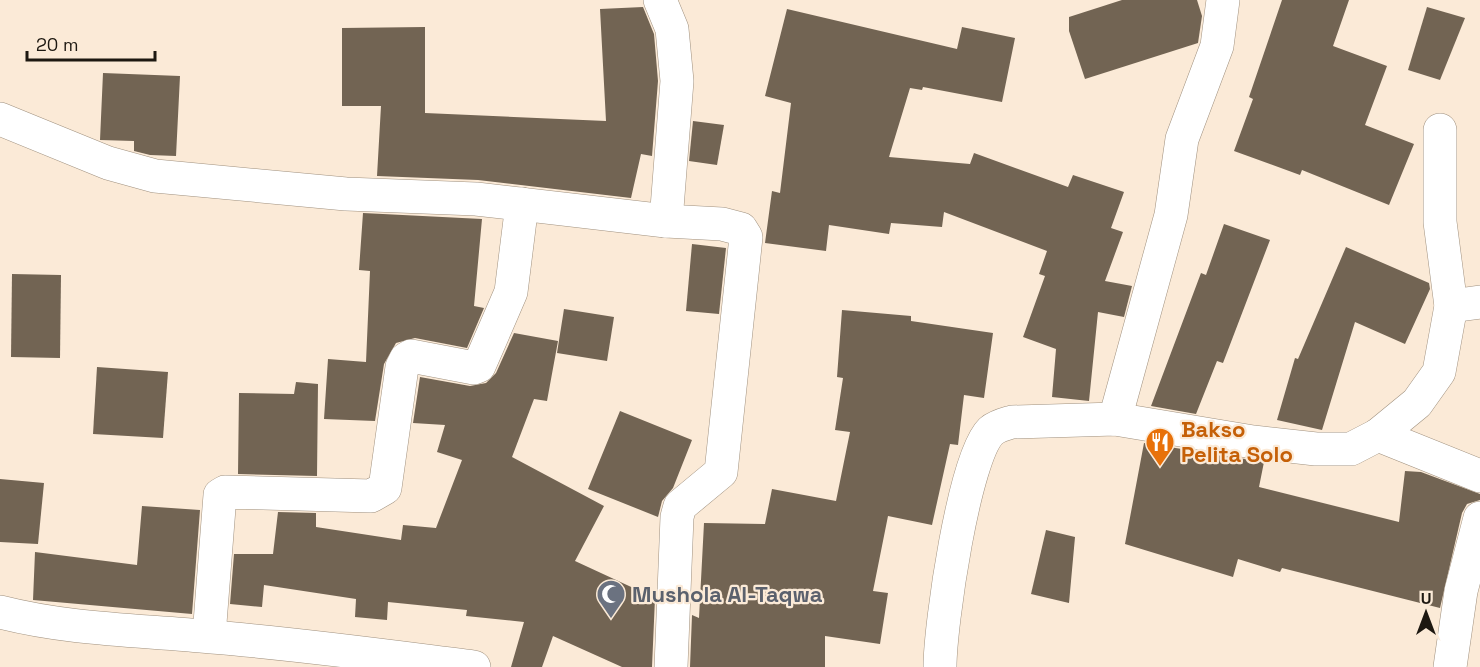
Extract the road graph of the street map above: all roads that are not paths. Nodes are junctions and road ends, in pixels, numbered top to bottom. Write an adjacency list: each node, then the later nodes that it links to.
1 (660, 0): 6 (street)
2 (1223, 0): 8 (street)
3 (0, 119): 5 (street)
4 (1440, 130): 7 (street)
5 (522, 204): 6 (street); 13 (street)
6 (666, 221): 15 (street)
7 (1466, 304): 9 (street)
8 (1116, 420): 9 (street); 16 (street)
9 (1378, 435): 10 (street)
10 (1480, 476)
11 (1480, 518): 17 (street)
12 (0, 612): 13 (street)
13 (209, 636): 14 (street)
14 (474, 667)
15 (671, 667)
16 (940, 667)
17 (1450, 667)

